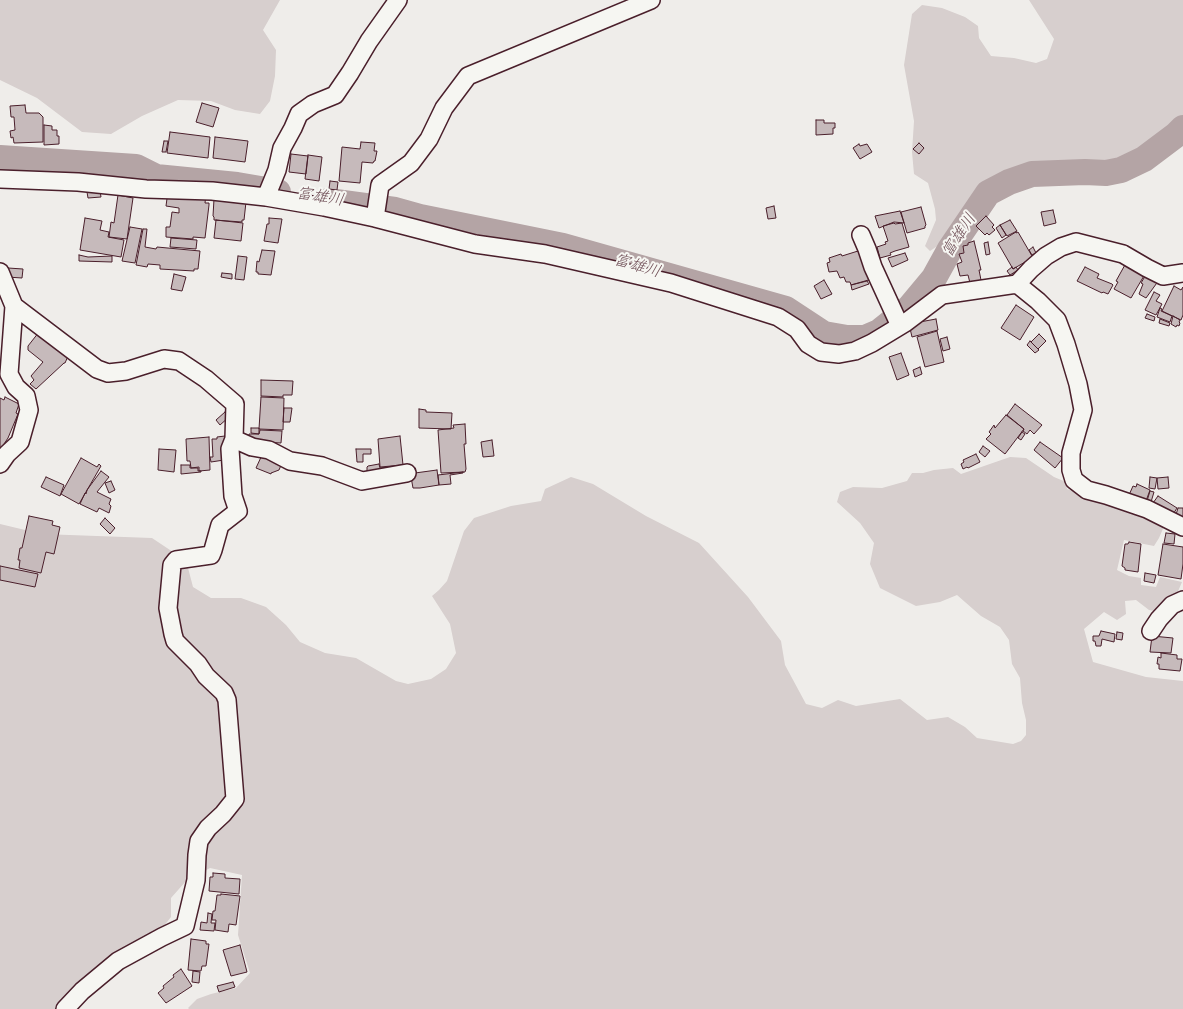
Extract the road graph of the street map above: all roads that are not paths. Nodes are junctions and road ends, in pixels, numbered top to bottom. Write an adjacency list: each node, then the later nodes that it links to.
1 (398, 0): 4 (street)
2 (650, 0): 5 (street)
3 (0, 179): 4 (street)
4 (266, 197): 5 (street)
5 (377, 209): 11 (street)
6 (861, 235): 11 (street)
7 (0, 272): 10 (street)
8 (1183, 273): 9 (street)
9 (1017, 284): 11 (street); 15 (street)
10 (14, 306): 12 (street); 13 (street)
11 (900, 326)
12 (234, 439): 14 (street); 18 (street)
13 (0, 464)
14 (407, 473)
15 (1183, 527)
16 (1183, 600): 17 (street)
17 (1151, 631)
18 (65, 1009)

